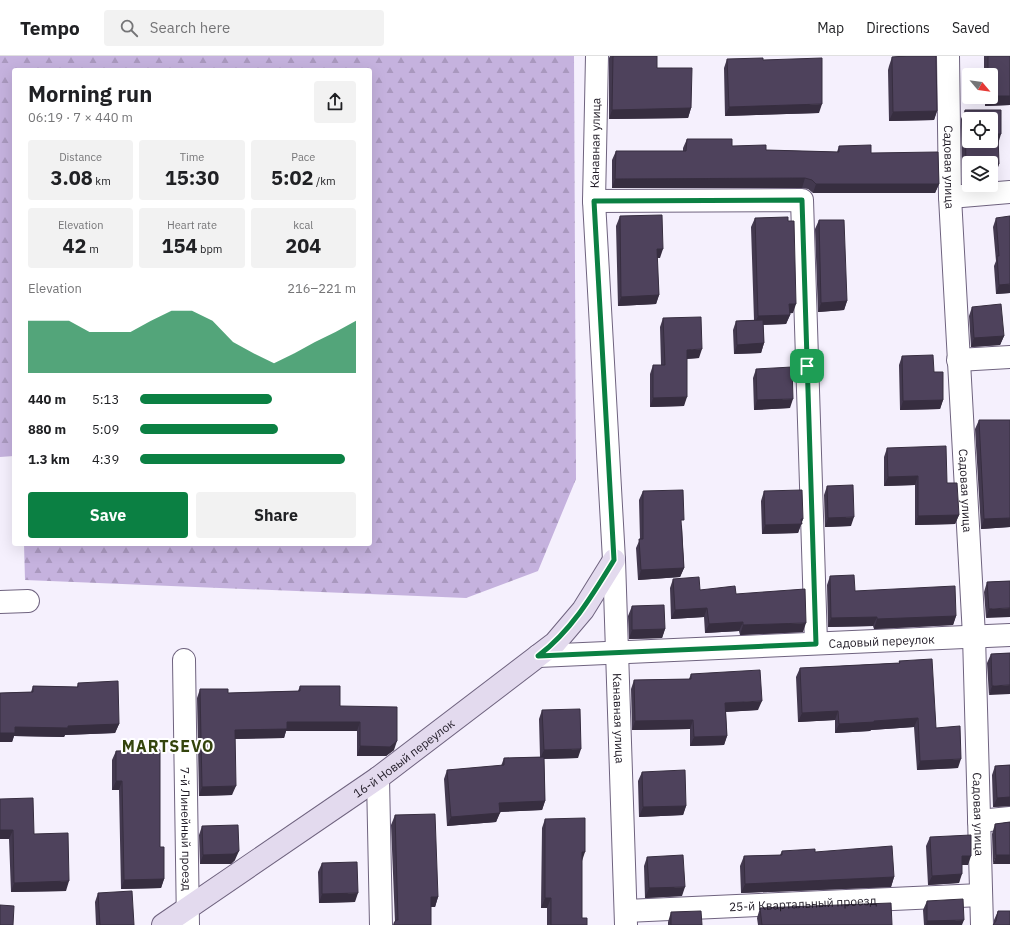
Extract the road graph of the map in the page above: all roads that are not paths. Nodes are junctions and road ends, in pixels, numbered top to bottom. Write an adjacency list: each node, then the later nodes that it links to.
1 (597, 56): 5 (street, Канавная улица)
2 (948, 56): 4 (street, Садовая улица)
3 (1010, 192): 4 (street)
4 (950, 197): 7 (street, Садовая улица)
5 (594, 201): 8 (street, Канавная улица); 13 (street)
6 (1010, 357): 7 (street)
7 (958, 360): 12 (street, Садовая улица)
8 (614, 560): 14 (street, Канавная улица); 15 (street, 16-й Новый переулок)
9 (28, 601): 10 (street)
10 (0, 602)
11 (1010, 635): 12 (street, Садовый переулок)
12 (974, 636): 13 (street, Садовый переулок); 19 (street, Садовая улица)
13 (816, 644): 14 (street, Садовый переулок)
14 (617, 653): 15 (street, Садовый переулок); 22 (street, Канавная улица)
15 (538, 656): 17 (street, 16-й Новый переулок)
16 (184, 660): 21 (street, 7-й Линейный проезд)
17 (378, 778): 21 (street, 16-й Новый переулок); 24 (street)
18 (1010, 818): 19 (street)
19 (979, 821): 20 (street, Садовая улица)
20 (981, 895): 22 (street, 25-й Квартальный проезд); 25 (street, Садовая улица)
21 (188, 917): 23 (street, 16-й Новый переулок)
22 (626, 918)
23 (163, 925)
24 (381, 925)
25 (982, 925)

